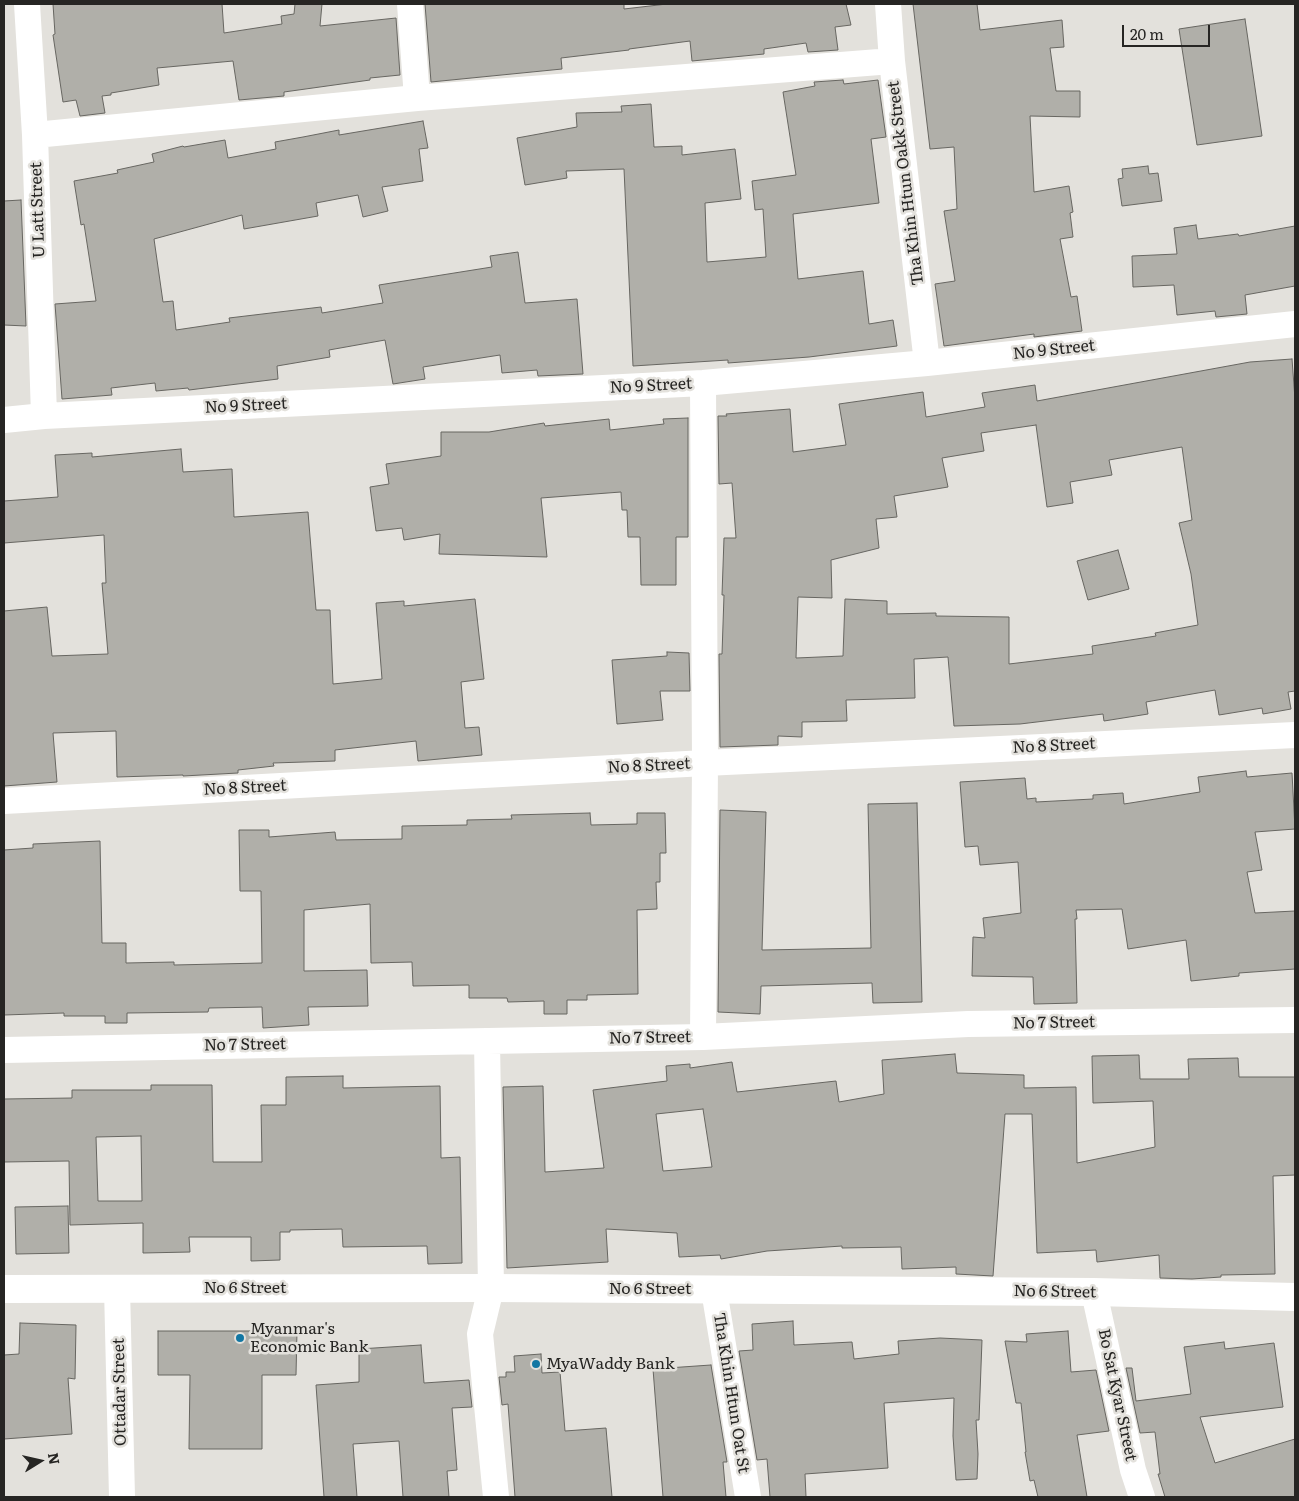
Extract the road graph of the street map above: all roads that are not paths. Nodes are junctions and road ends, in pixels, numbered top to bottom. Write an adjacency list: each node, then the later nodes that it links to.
1 (27, 4): 6 (street, U Latt Street)
2 (410, 4): 5 (street)
3 (888, 4): 4 (street, Tha Khin Htun Oakk Street)
4 (892, 61): 5 (street); 8 (street, Tha Khin Htun Oakk Street)
5 (417, 98): 6 (street)
6 (36, 135): 10 (street, U Latt Street)
7 (1295, 324): 8 (street, No 9 Street)
8 (926, 363): 9 (street, No 9 Street)
9 (703, 383): 10 (street, No 9 Street); 13 (street)
10 (44, 416): 11 (street, No 9 Street)
11 (4, 420)
12 (1295, 735): 13 (street, No 8 Street)
13 (705, 763): 14 (street, No 8 Street); 16 (street)
14 (4, 801)
15 (1295, 1020): 16 (street, No 7 Street)
16 (703, 1037): 17 (street, No 7 Street)
17 (487, 1041): 18 (street, No 7 Street); 20 (street)
18 (4, 1050)
19 (117, 1288): 20 (street, No 6 Street); 21 (street, No 6 Street); 25 (street, Ottadar Street)
20 (491, 1288): 22 (street, No 6 Street); 26 (street)
21 (4, 1289)
22 (714, 1290): 23 (street, No 6 Street); 27 (street, Tha Khin Htun Oat St)
23 (1094, 1292): 24 (street, No 6 Street); 28 (street, Bo Sat Kyar Street)
24 (1295, 1297)
25 (122, 1497)
26 (496, 1497)
27 (748, 1497)
28 (1142, 1497)

